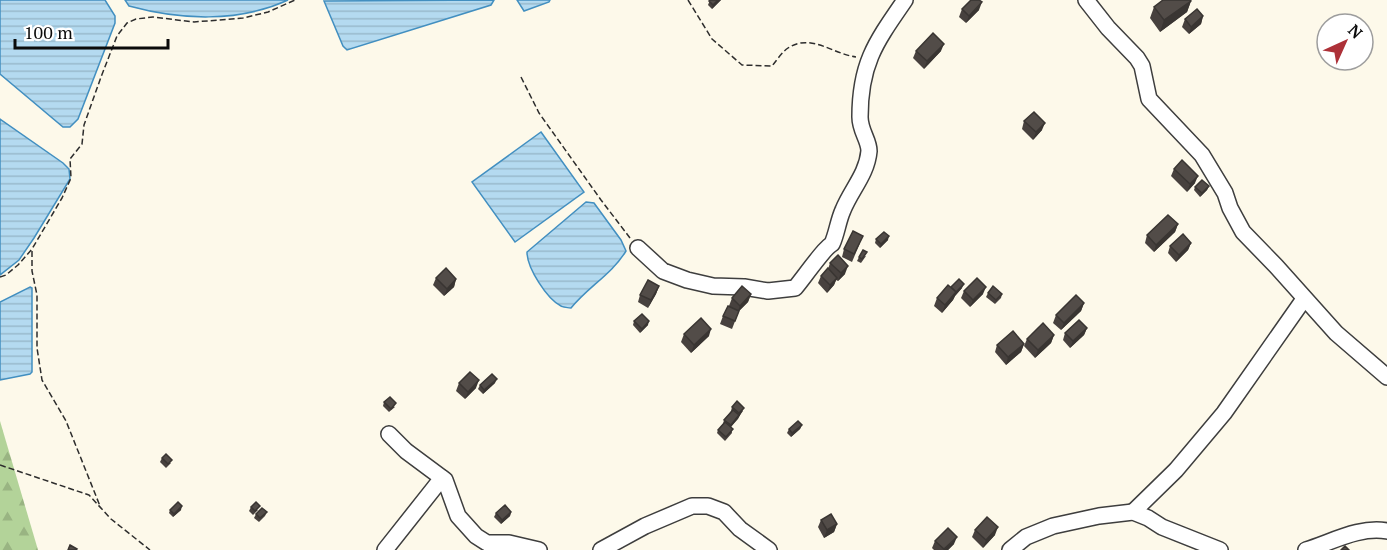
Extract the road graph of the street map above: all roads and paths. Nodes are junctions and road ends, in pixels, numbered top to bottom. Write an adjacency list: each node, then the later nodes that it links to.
1 (295, 0): 8 (path)
2 (688, 0): 5 (path)
3 (905, 0): 5 (street)
4 (1086, 0): 10 (street)
5 (868, 59): 7 (street)
6 (521, 77): 7 (path)
7 (638, 248)
8 (32, 249): 9 (path); 15 (path)
9 (0, 277)
10 (1304, 299): 11 (street); 16 (street)
11 (1387, 377)
12 (388, 434): 14 (street)
13 (0, 465): 15 (path)
14 (442, 478): 19 (street); 20 (street)
15 (100, 506): 18 (path)
16 (1133, 512): 23 (street); 24 (street)
17 (1387, 531): 25 (street)
18 (150, 550)
19 (385, 550)
20 (539, 550)
21 (601, 550): 22 (street)
22 (770, 550)
23 (1010, 550)
24 (1220, 550)
25 (1306, 550)

